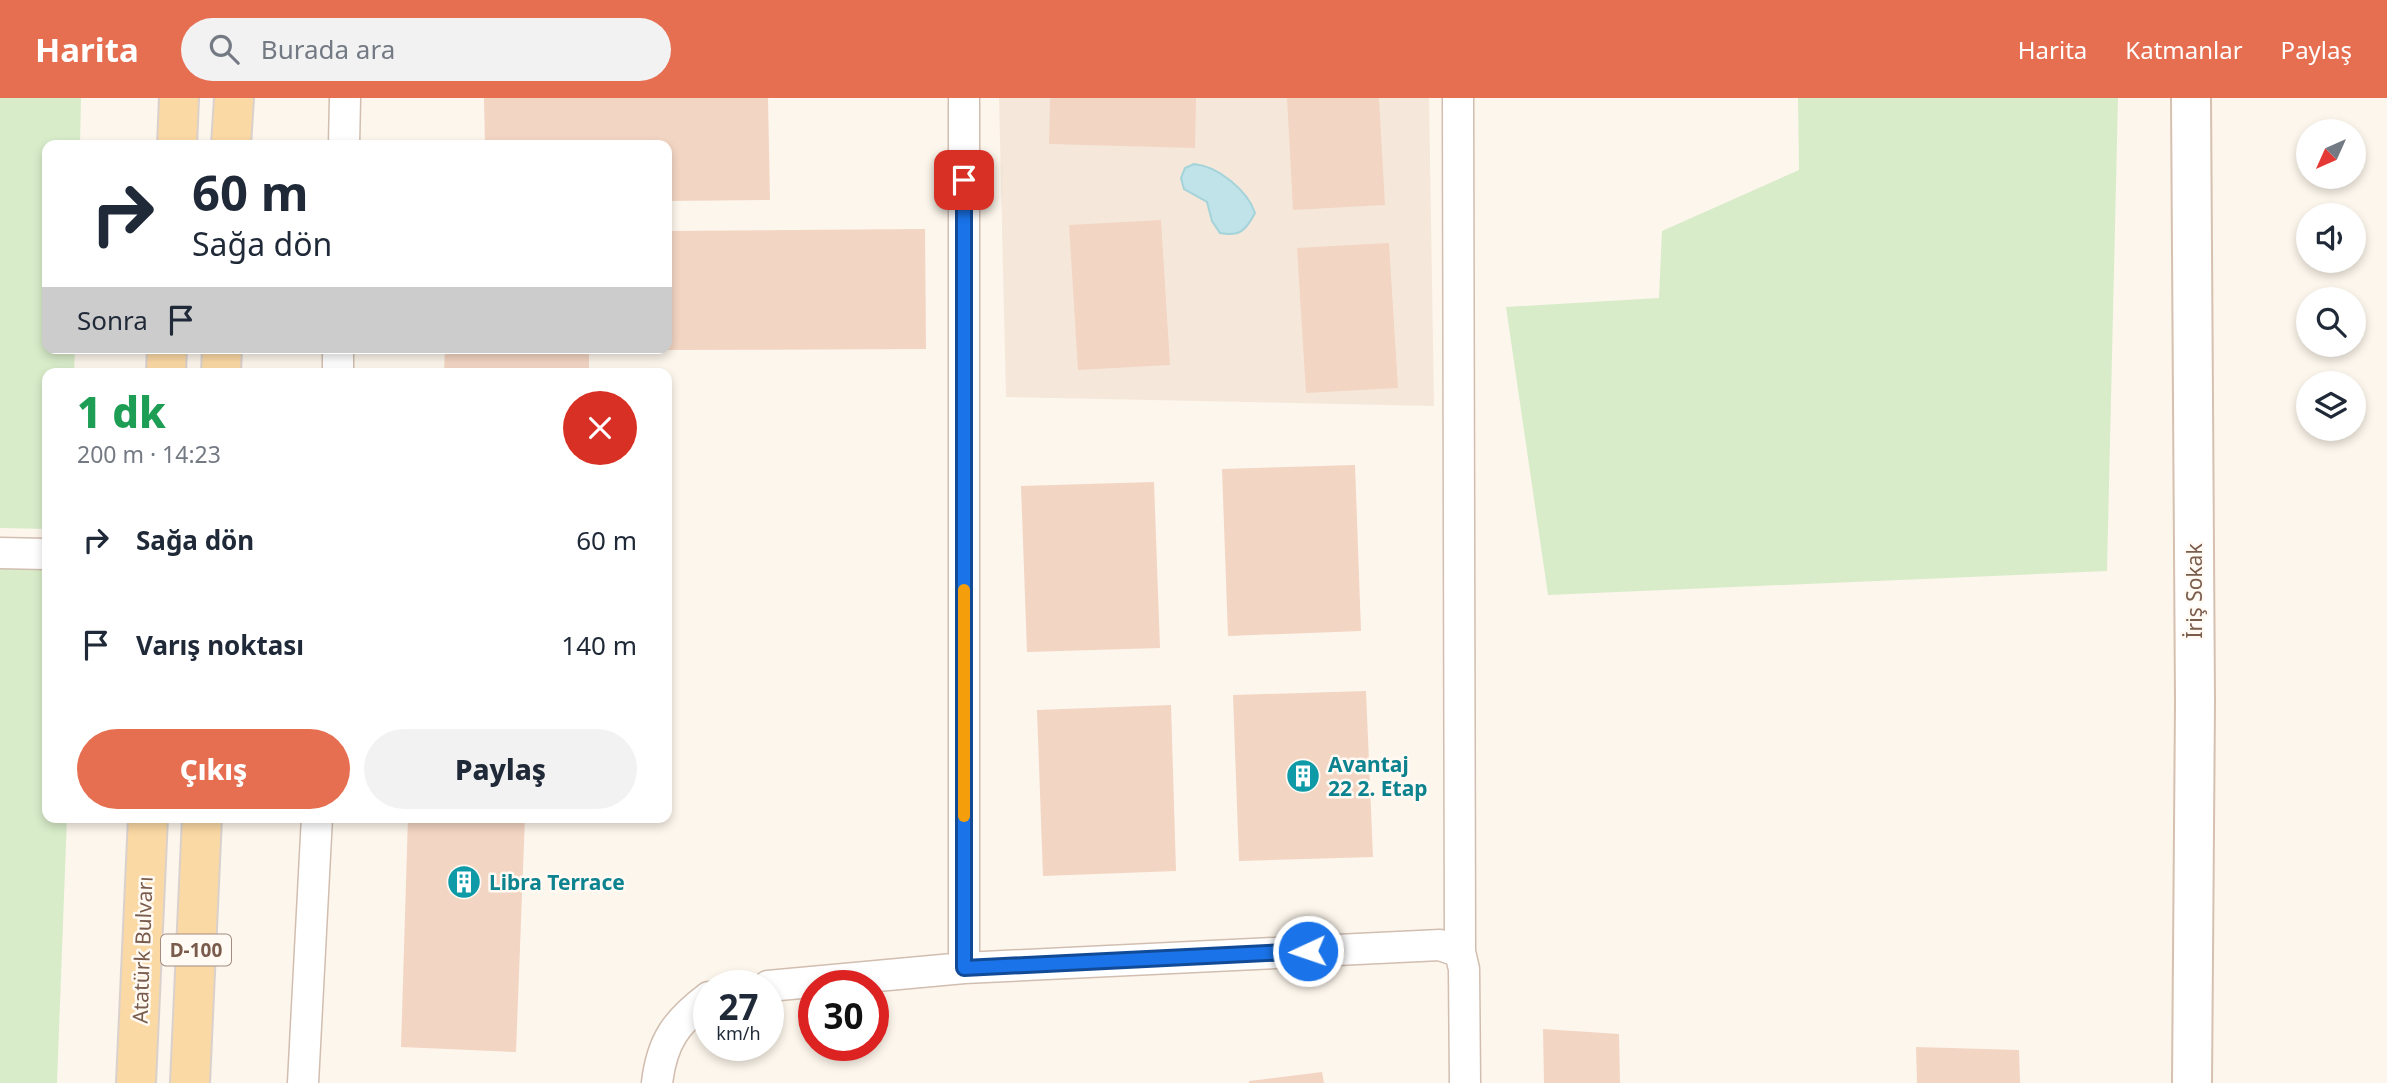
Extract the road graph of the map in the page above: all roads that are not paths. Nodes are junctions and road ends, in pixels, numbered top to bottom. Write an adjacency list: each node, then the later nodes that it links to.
1 (179, 98): 7 (main road)
2 (234, 98): 8 (main road)
3 (345, 98): 9 (street)
4 (964, 98): 16 (street)
5 (1458, 98): 15 (street)
6 (2191, 98): 24 (main road, İriş Sokak)
7 (177, 140)
8 (231, 140)
9 (344, 140)
10 (0, 553): 11 (street)
11 (42, 554)
12 (148, 823): 19 (main road, Atatürk Bulvarı / D-100)
13 (202, 823): 20 (main road, D-100)
14 (317, 823): 21 (street)
15 (1460, 952): 16 (street); 23 (street)
16 (964, 968): 17 (street)
17 (784, 985)
18 (693, 1009): 22 (street)
19 (136, 1083)
20 (190, 1083)
21 (303, 1083)
22 (657, 1083)
23 (1465, 1083)
24 (2193, 1083)

